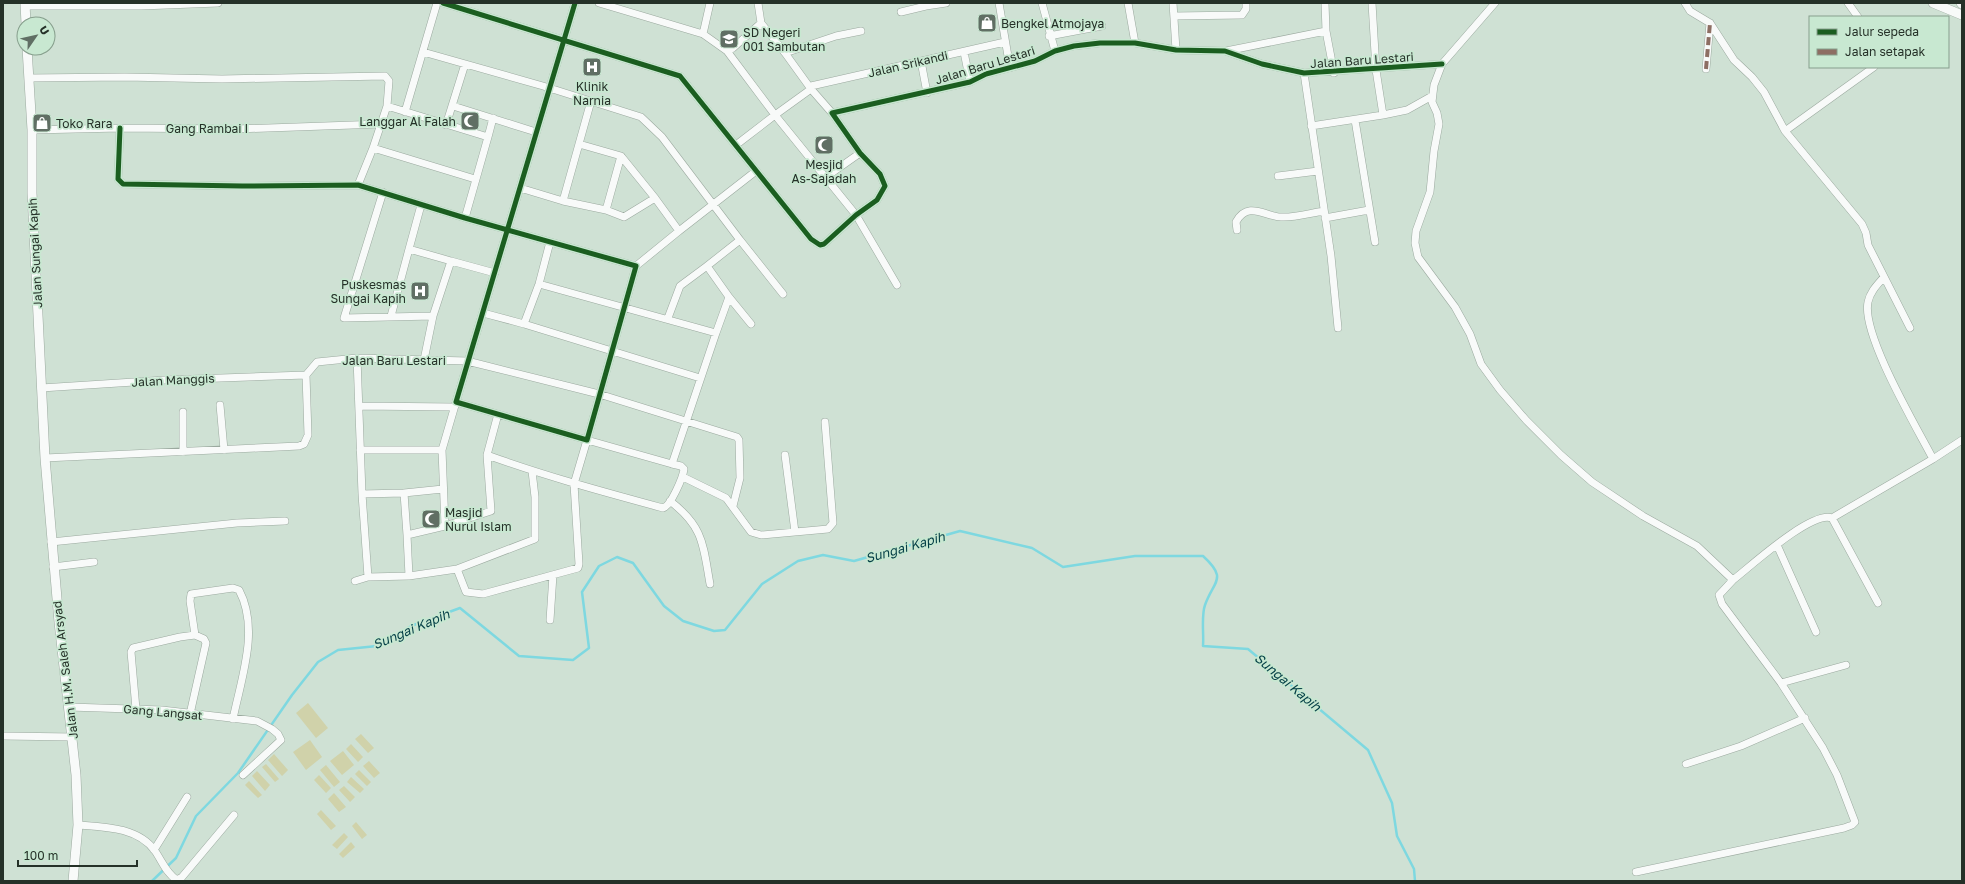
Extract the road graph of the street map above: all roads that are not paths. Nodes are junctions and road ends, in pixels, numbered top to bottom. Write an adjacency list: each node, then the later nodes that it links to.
1 (218, 3): 20 (street)
2 (437, 3): 41 (street)
3 (443, 3): 34 (street)
4 (575, 3): 34 (street)
5 (599, 3): 32 (street)
6 (710, 3): 32 (street)
7 (758, 3): 27 (street)
8 (946, 3): 21 (street)
9 (999, 3): 35 (street)
10 (1042, 3): 33 (street)
11 (1128, 3): 36 (street)
12 (1173, 3): 25 (street)
13 (1246, 3): 25 (street)
14 (1325, 3): 31 (street)
15 (1372, 3): 51 (street)
16 (1494, 3): 47 (street)
17 (1686, 3): 28 (street)
18 (1848, 3): 26 (street)
19 (1933, 3): 23 (street)
20 (26, 4): 24 (street)
21 (926, 5): 22 (street)
22 (901, 12)
23 (1962, 15)
24 (26, 16)
25 (1174, 16): 37 (street)
26 (1857, 16)
27 (761, 23): 38 (street); 43 (street)
28 (1710, 23): 50 (street); 74 (street)
29 (1102, 26): 33 (street)
30 (861, 31): 43 (street)
31 (1326, 31): 40 (street); 52 (street)
32 (703, 34): 38 (street)
33 (1049, 36): 39 (street)
34 (564, 40): 57 (street); 78 (street)
35 (1005, 42): 42 (street, Jalan Srikandi); 48 (street)
36 (1135, 43): 37 (street, Jalan Baru Lestari); 39 (street, Jalan Baru Lestari)
37 (1176, 50): 40 (street, Jalan Baru Lestari)
38 (727, 51): 65 (street)
39 (1055, 51): 48 (street, Jalan Baru Lestari)
40 (1225, 51): 53 (street, Jalan Baru Lestari)
41 (423, 52): 46 (street); 63 (street)
42 (964, 52): 45 (street, Jalan Srikandi); 55 (street)
43 (785, 53): 56 (street)
44 (28, 56): 54 (street, Jalan Sungai Kapih)
45 (921, 61): 56 (street, Jalan Srikandi); 58 (street)
46 (465, 64): 57 (street); 62 (street)
47 (1442, 64): 51 (street, Jalan Baru Lestari); 59 (street)
48 (1010, 68): 55 (street, Jalan Baru Lestari)
49 (1873, 68): 74 (street)
50 (1706, 69)
51 (1376, 70): 52 (street, Jalan Baru Lestari); 66 (street)
52 (1334, 73): 53 (street, Jalan Baru Lestari)
53 (1304, 74): 71 (street)
54 (29, 78): 61 (street); 73 (street, Jalan Sungai Kapih)
55 (970, 82): 58 (street, Jalan Baru Lestari)
56 (811, 87): 64 (street); 65 (street)
57 (549, 88): 60 (street); 75 (street)
58 (927, 92): 64 (street, Jalan Baru Lestari)
59 (1432, 96): 66 (street); 172 (street)
60 (591, 101): 77 (street); 93 (street)
61 (387, 106): 63 (street); 69 (street)
62 (453, 106): 67 (street); 70 (street)
63 (405, 112): 70 (street)
64 (832, 113): 80 (street)
65 (775, 115): 78 (street); 85 (street)
66 (1383, 115): 68 (street)
67 (493, 118): 75 (street); 76 (street)
68 (1355, 120): 71 (street); 95 (street)
69 (381, 124): 72 (street, Gang Rambai I); 79 (street)
70 (446, 125): 76 (street)
71 (1311, 126): 83 (street)
72 (120, 128): 73 (street, Gang Rambai I); 87 (street)
73 (32, 130): 131 (street, Jalan Sungai Kapih)
74 (1784, 131): 110 (street)
75 (536, 132): 88 (street)
76 (488, 138): 86 (street)
77 (579, 144): 81 (street); 91 (street)
78 (736, 145): 82 (street)
79 (373, 148): 86 (street); 87 (street)
80 (860, 153): 85 (street); 97 (street)
81 (621, 156): 90 (street); 94 (street)
82 (756, 171): 93 (street); 97 (street)
83 (1318, 171): 84 (street); 96 (street)
84 (1278, 176)
85 (826, 177): 97 (street)
86 (475, 179): 98 (street)
87 (358, 185): 89 (street)
88 (520, 188): 91 (street); 99 (street)
89 (383, 192): 92 (street); 117 (street)
90 (655, 198): 94 (street); 101 (street)
91 (563, 201): 94 (street)
92 (421, 205): 98 (street); 105 (street)
93 (714, 205): 101 (street); 102 (street)
94 (606, 210)
95 (1369, 210): 96 (street); 104 (street)
96 (1324, 214): 100 (street); 122 (street)
97 (856, 215): 112 (street)
98 (465, 218): 99 (street)
99 (506, 229): 103 (street); 109 (street)
100 (1237, 230)
101 (679, 231): 107 (street)
102 (740, 240): 108 (street); 113 (street)
103 (550, 242): 107 (street); 111 (street)
104 (1374, 242)
105 (409, 249): 106 (street); 117 (street)
106 (451, 261): 109 (street); 118 (street)
107 (636, 266): 115 (street)
108 (707, 266): 114 (street); 119 (street)
109 (495, 273): 116 (street)
110 (1884, 277): 123 (street); 149 (street)
111 (538, 284): 115 (street); 120 (street)
112 (897, 285)
113 (783, 294)
114 (729, 297): 121 (street); 124 (street)
115 (625, 307): 119 (street); 125 (street)
116 (483, 313): 120 (street); 128 (street)
117 (392, 316): 118 (street)
118 (433, 316): 127 (street)
119 (668, 318): 124 (street)
120 (524, 324): 125 (street)
121 (751, 324)
122 (1338, 328)
123 (1910, 328)
124 (716, 333): 130 (street)
125 (612, 351): 130 (street); 132 (street)
126 (357, 358): 127 (street, Jalan Baru Lestari); 129 (street, Jalan Baru Lestari); 135 (street)
127 (424, 360): 128 (street, Jalan Baru Lestari)
128 (467, 361): 132 (street, Jalan Baru Lestari); 133 (street)
129 (306, 375): 131 (street, Jalan Manggis); 142 (street)
130 (700, 378): 138 (street)
131 (41, 388): 148 (street, Jalan Sungai Kapih)
132 (599, 394): 138 (street, Jalan Baru Lestari); 140 (street)
133 (455, 404): 135 (street); 137 (street); 144 (street)
134 (220, 405): 142 (street)
135 (360, 406): 143 (street)
136 (182, 412): 145 (street)
137 (498, 414): 140 (street); 146 (street)
138 (686, 420): 150 (street); 158 (street, Jalan Baru Lestari)
139 (825, 422): 162 (street)
140 (586, 440): 150 (street); 153 (street)
141 (1962, 441): 149 (street)
142 (224, 450): 145 (street)
143 (360, 450): 144 (street); 156 (street)
144 (442, 450): 154 (street)
145 (183, 452): 148 (street)
146 (487, 455): 151 (street); 161 (street)
147 (785, 455): 162 (street)
148 (45, 458): 164 (street, Jalan H.M. Saleh Arsyad)
149 (1933, 459): 159 (street)
150 (672, 464): 152 (street)
151 (532, 471): 153 (street); 168 (street)
152 (683, 477): 157 (street); 158 (street)
153 (574, 484): 157 (street); 169 (street)
154 (443, 489): 155 (street); 161 (street)
155 (404, 493): 156 (street); 163 (street)
156 (362, 494): 171 (street)
157 (670, 501): 174 (street)
158 (733, 506): 162 (street)
159 (1832, 518): 165 (street); 175 (street)
160 (285, 521): 164 (street)
161 (445, 526): 163 (street)
162 (795, 532)
163 (407, 535): 170 (street)
164 (51, 542): 167 (street, Jalan H.M. Saleh Arsyad)
165 (1777, 545): 172 (street); 177 (street)
166 (94, 562): 167 (street)
167 (54, 567): 181 (street, Jalan H.M. Saleh Arsyad)
168 (457, 569): 169 (street); 170 (street)
169 (552, 575): 176 (street)
170 (409, 576): 171 (street)
171 (368, 577): 173 (street)
172 (1733, 580): 180 (street)
173 (355, 581)
174 (710, 584)
175 (1878, 603)
176 (550, 620)
177 (1816, 632)
178 (195, 635): 182 (street); 183 (street); 185 (street)
179 (1846, 665): 180 (street)
180 (1781, 683): 184 (street)
181 (69, 707): 182 (street, Gang Langsat); 187 (street, Jalan H.M. Saleh Arsyad)
182 (136, 709): 183 (street, Gang Langsat)
183 (190, 714): 185 (street, Gang Langsat)
184 (1805, 718): 188 (street); 194 (street)
185 (233, 719): 189 (street, Gang Langsat)
186 (3, 736): 187 (street)
187 (73, 737): 192 (street, Jalan H.M. Saleh Arsyad)
188 (1686, 764)
189 (243, 775)
190 (186, 797): 193 (street)
191 (234, 815): 193 (street)
192 (78, 825): 193 (street); 195 (street, Jalan H.M. Saleh Arsyad)
193 (154, 850)
194 (1636, 872)
195 (73, 881)

